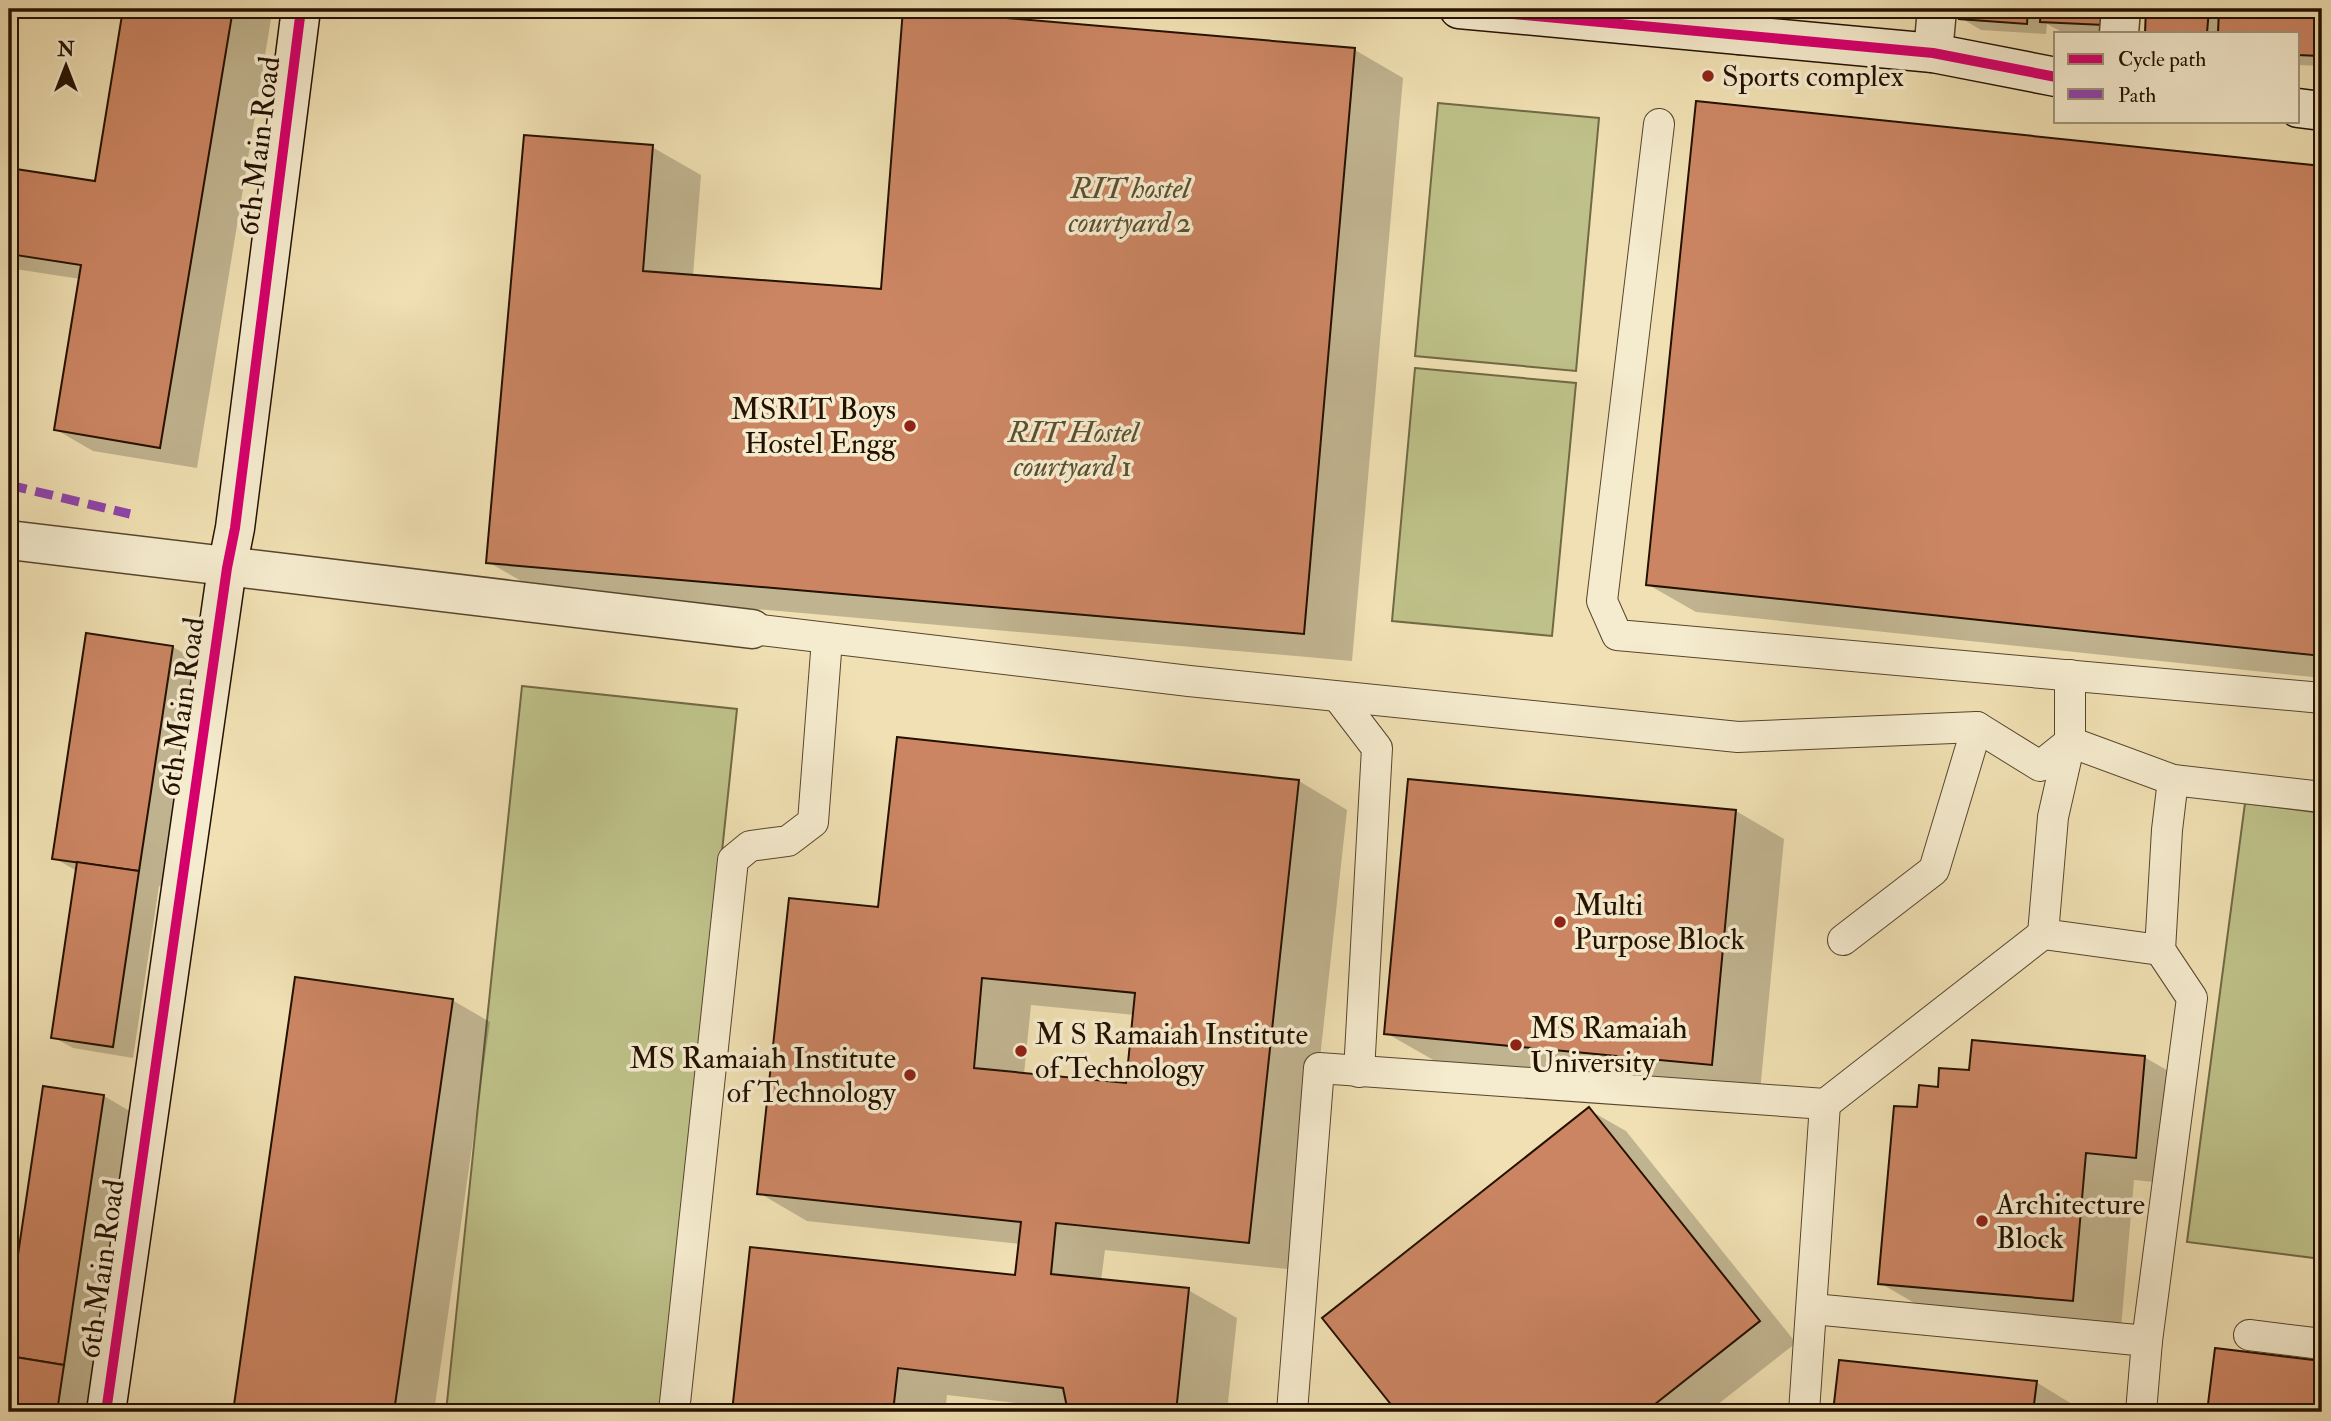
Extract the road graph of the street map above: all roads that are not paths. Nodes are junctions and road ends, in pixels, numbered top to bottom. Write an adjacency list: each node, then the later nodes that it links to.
1 (300, 9): 13 (street, 6th Main Road)
2 (1459, 9): 5 (street)
3 (1937, 9): 7 (street)
4 (2121, 9): 6 (street)
5 (1741, 22): 7 (street)
6 (2119, 32)
7 (1933, 53): 8 (street)
8 (2054, 77)
9 (2300, 108): 10 (street)
10 (2322, 111)
11 (1659, 124): 16 (lane)
12 (9, 540): 13 (street)
13 (227, 568): 14 (street); 32 (street, 6th Main Road)
14 (752, 629): 15 (lane)
15 (827, 639): 17 (lane); 33 (lane)
16 (2070, 675): 18 (lane); 20 (lane)
17 (1338, 697): 19 (lane); 26 (lane)
18 (2322, 698)
19 (1977, 727): 20 (lane); 24 (lane)
20 (2070, 742): 21 (lane); 23 (lane)
21 (2173, 780): 22 (lane); 25 (lane)
22 (2322, 797)
23 (2043, 934): 25 (lane); 27 (lane)
24 (1843, 940)
25 (2160, 950): 30 (lane)
26 (1359, 1072): 27 (lane); 34 (lane)
27 (1825, 1104): 28 (lane)
28 (1813, 1310): 30 (lane); 35 (lane)
29 (2249, 1335): 31 (lane)
30 (2147, 1341): 36 (lane)
31 (2322, 1344)
32 (106, 1412)
33 (674, 1412)
34 (1292, 1412)
35 (1804, 1412)
36 (2141, 1412)

